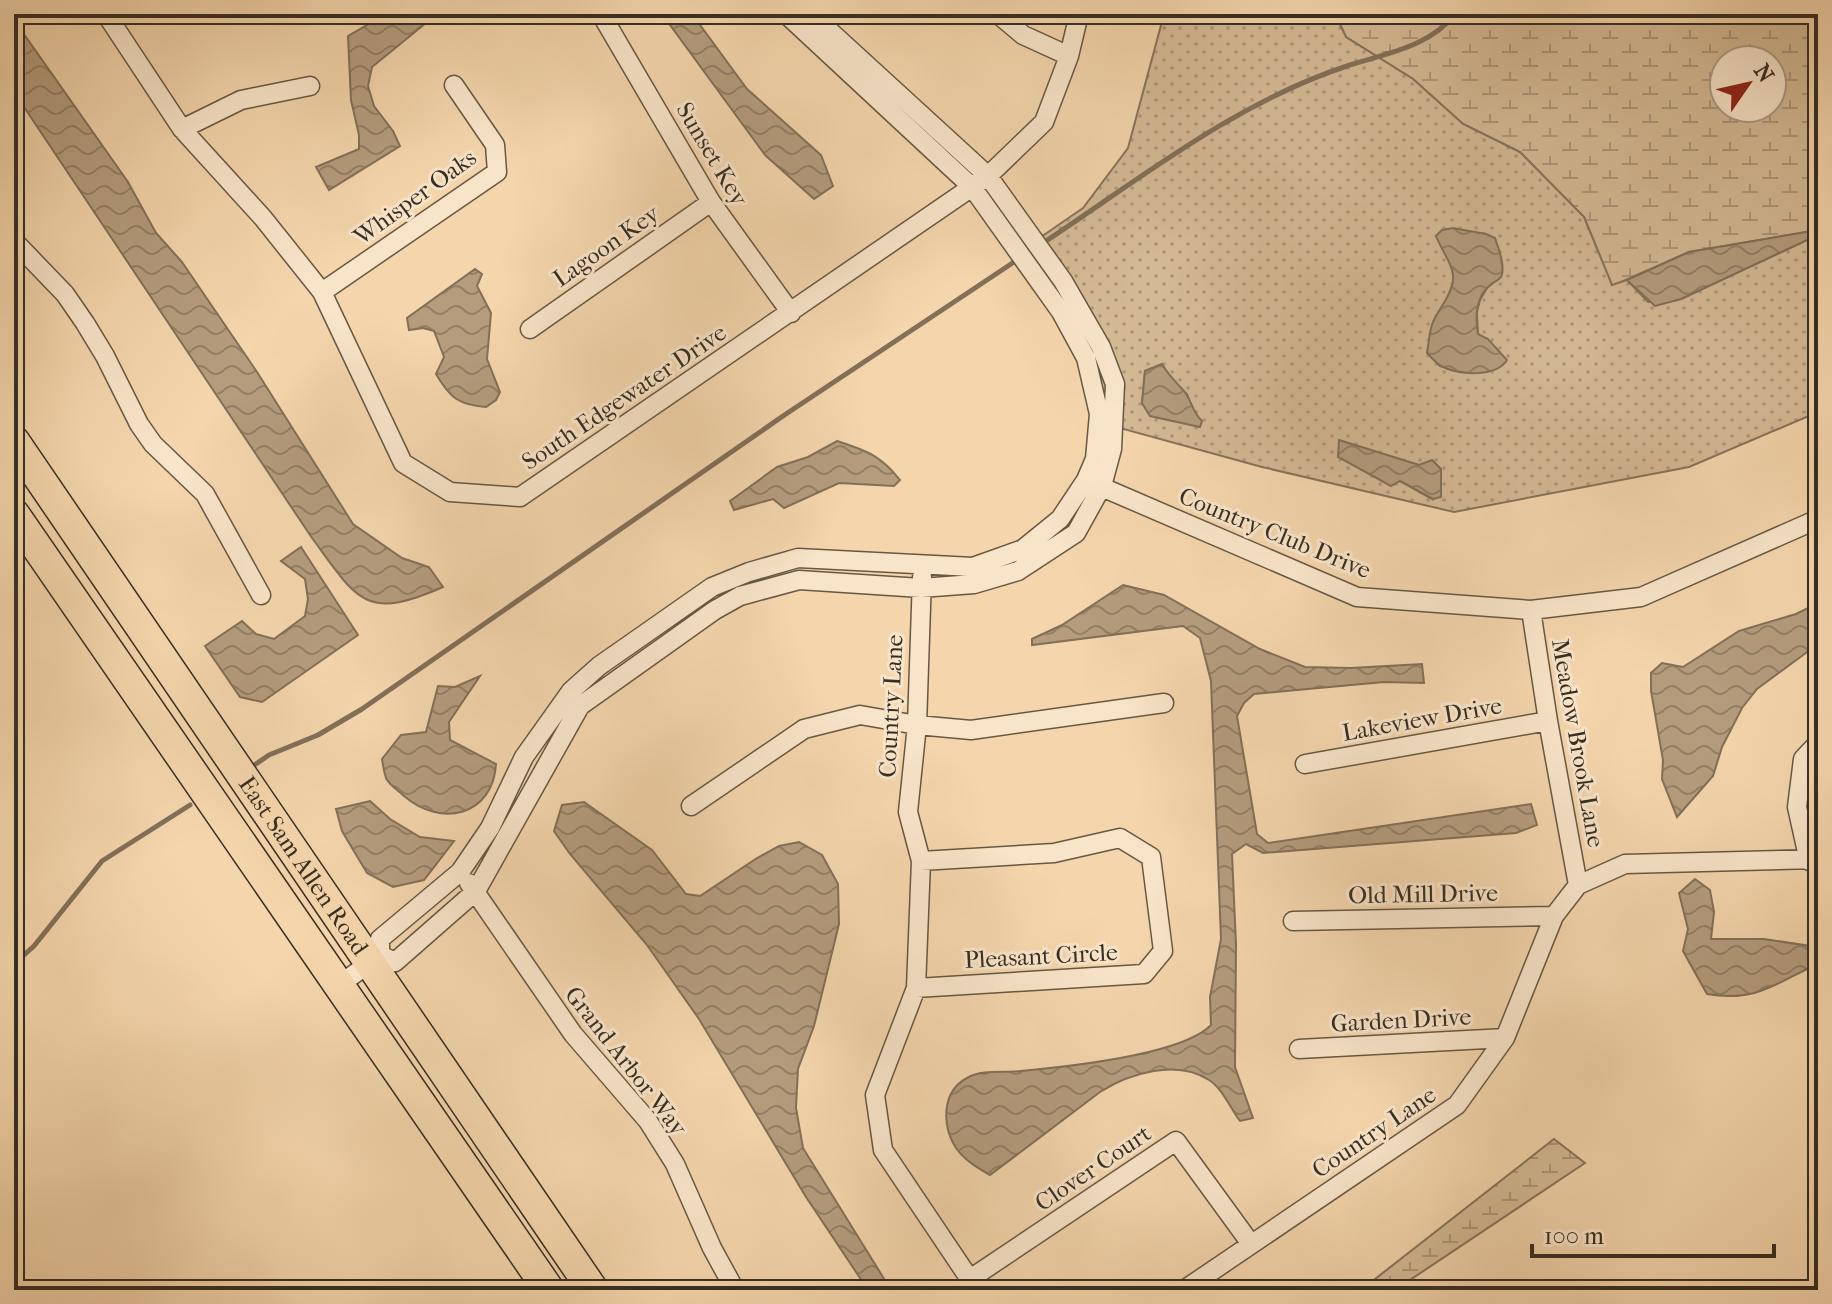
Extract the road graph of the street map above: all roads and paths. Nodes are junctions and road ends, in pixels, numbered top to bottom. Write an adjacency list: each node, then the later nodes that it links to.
1 (601, 14): 13 (street, Sunset Key)
2 (786, 14): 12 (street)
3 (811, 14): 11 (street)
4 (998, 14): 7 (street)
5 (1079, 14): 7 (street, South Edgewater Drive)
6 (114, 17): 10 (street, South Edgewater Drive)
7 (1069, 56): 11 (street, South Edgewater Drive)
8 (454, 85): 16 (street, Whisper Oaks)
9 (310, 86): 10 (street)
10 (182, 129): 16 (street, South Edgewater Drive)
11 (988, 176): 12 (street, South Edgewater Drive); 15 (street)
12 (972, 187): 17 (street); 18 (street, South Edgewater Drive)
13 (711, 202): 18 (street, Sunset Key); 19 (street, Lagoon Key)
14 (14, 241): 27 (street)
15 (1063, 281): 17 (street); 20 (street)
16 (322, 292): 18 (street, South Edgewater Drive)
17 (1048, 294): 20 (street)
18 (791, 313)
19 (530, 329)
20 (1094, 353): 22 (street)
21 (14, 441): 49 (main road, East Sam Allen Road)
22 (1094, 483): 25 (street); 26 (street); 28 (street, Country Club Drive)
23 (14, 514): 50 (main road)
24 (1818, 519): 28 (street, Country Club Drive)
25 (922, 566): 26 (street, Country Lane); 29 (street)
26 (921, 588): 30 (street); 33 (street, Country Lane)
27 (261, 595)
28 (1531, 610): 32 (street, Meadow Brook Lane)
29 (655, 627): 30 (street); 36 (street)
30 (667, 645): 37 (street)
31 (1164, 703): 33 (street)
32 (1548, 721): 35 (street, Lakeview Drive); 43 (street, Meadow Brook Lane)
33 (917, 725): 38 (street); 41 (street, Country Lane)
34 (1818, 743): 40 (street)
35 (1305, 764)
36 (505, 798): 37 (street); 39 (street)
37 (522, 806): 39 (street)
38 (691, 806)
39 (498, 832): 42 (street); 44 (street)
40 (1813, 860): 43 (street, Country Lane)
41 (921, 861): 51 (street, Country Lane); 51 (street, Pleasant Circle)
42 (460, 872): 44 (street, Grand Arbor Way); 45 (street)
43 (1578, 885): 46 (street, Country Lane)
44 (476, 891): 48 (street); 58 (street, Grand Arbor Way)
45 (423, 906): 48 (street); 49 (street)
46 (1554, 916): 47 (street, Old Mill Drive); 52 (street, Country Lane)
47 (1293, 921)
48 (438, 924): 49 (street)
49 (375, 959): 50 (street); 57 (main road, East Sam Allen Road)
50 (339, 985): 56 (main road)
51 (916, 988): 55 (street, Country Lane)
52 (1505, 1038): 53 (street, Garden Drive); 54 (street, Country Lane)
53 (1299, 1049)
54 (1251, 1244): 55 (street, Clover Court); 59 (street, Country Lane)
55 (974, 1285)
56 (549, 1290)
57 (593, 1290)
58 (735, 1290)
59 (1184, 1290)

